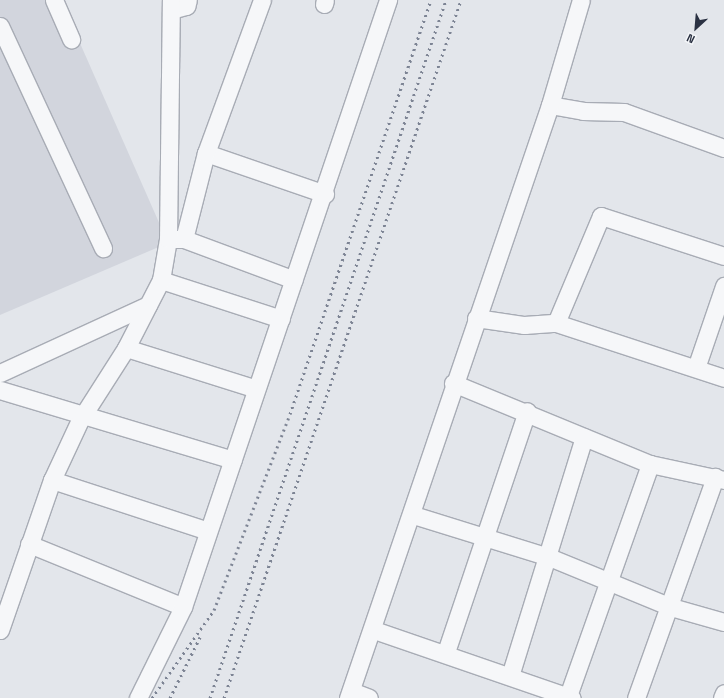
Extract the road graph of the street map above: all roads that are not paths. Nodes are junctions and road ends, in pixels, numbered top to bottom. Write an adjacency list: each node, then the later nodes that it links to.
1 (54, 0): 8 (street)
2 (188, 0): 6 (street)
3 (262, 0): 11 (street)
4 (388, 0): 12 (street)
5 (581, 0): 9 (street)
6 (171, 5): 13 (street)
7 (0, 26): 14 (street)
8 (71, 39)
9 (550, 105): 10 (street); 20 (street)
10 (724, 148)
11 (206, 153): 12 (street); 13 (street)
12 (324, 194): 17 (street)
13 (176, 239): 16 (street); 17 (street)
14 (103, 248)
15 (724, 256): 22 (street)
16 (161, 280): 19 (street); 21 (street)
17 (294, 280): 21 (street)
18 (724, 286): 24 (street)
19 (148, 306): 23 (street); 25 (street)
20 (476, 318): 22 (street); 27 (street)
21 (281, 319): 28 (street)
22 (556, 323): 24 (street)
23 (126, 348): 28 (street); 31 (street)
24 (696, 368): 26 (street)
25 (0, 373)
26 (724, 378)
27 (453, 383): 30 (street); 37 (street)
28 (254, 388): 33 (street)
29 (0, 390): 31 (street)
30 (526, 411): 32 (street); 39 (street)
31 (85, 415): 33 (street); 36 (street)
32 (584, 437): 34 (street); 41 (street)
33 (233, 460): 38 (street)
34 (650, 464): 35 (street); 42 (street)
35 (719, 479): 44 (street)
36 (52, 480): 38 (street); 40 (street)
37 (413, 515): 39 (street); 47 (street)
38 (208, 530): 43 (street)
39 (484, 537): 41 (street); 48 (street)
40 (29, 544): 43 (street); 46 (street)
41 (549, 557): 42 (street); 49 (street)
42 (608, 581): 44 (street); 52 (street)
43 (182, 607): 53 (street)
44 (670, 607): 45 (street); 55 (street)
45 (724, 622)
46 (0, 630)
47 (374, 630): 48 (street); 51 (street)
48 (446, 652): 49 (street)
49 (510, 676): 52 (street)
50 (724, 693): 56 (street)
51 (349, 695): 54 (street)
52 (570, 697)
53 (138, 698)
54 (369, 698)
55 (636, 698)
56 (722, 698)

